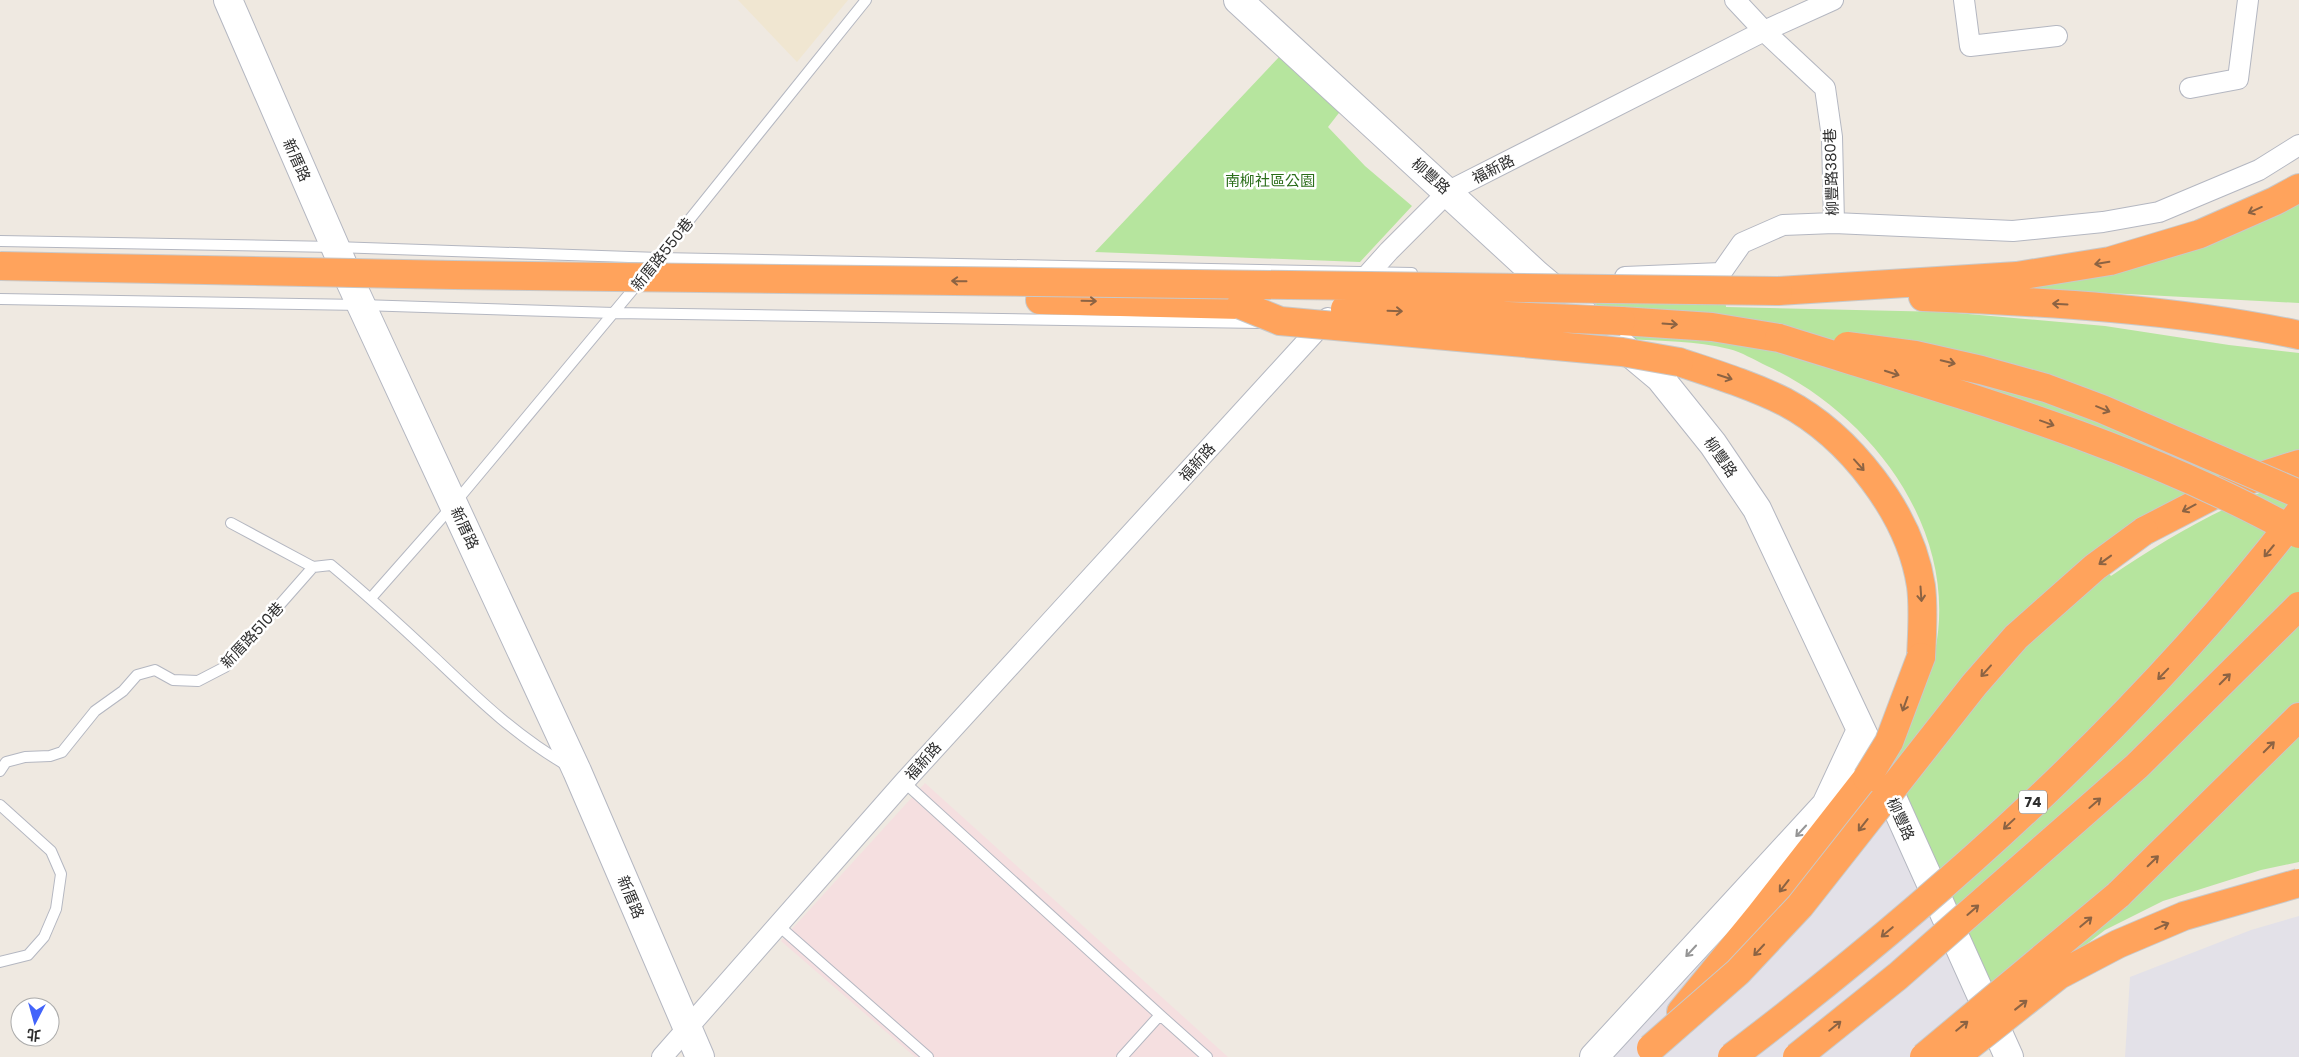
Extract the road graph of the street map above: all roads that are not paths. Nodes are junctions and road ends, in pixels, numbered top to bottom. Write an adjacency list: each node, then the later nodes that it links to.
1 (228, 0): 16 (street, 新厝路)
2 (866, 0): 17 (lane, 新厝路550巷)
3 (1238, 0): 13 (street, 柳豐路)
4 (1735, 0): 8 (street, 柳豐路380巷)
5 (1833, 0): 8 (street, 福新路)
6 (1964, 0): 9 (street)
7 (2248, 0): 10 (street)
8 (1764, 31): 13 (street, 福新路); 14 (street, 柳豐路380巷)
9 (2057, 36)
10 (2190, 88)
11 (2299, 145): 14 (street)
12 (2299, 188): 24 (highway, one-way to 24)
13 (1449, 191): 19 (street, 福新路); 22 (street, 柳豐路)
14 (1834, 223): 22 (street, 柳豐路380巷)
15 (0, 241): 16 (lane)
16 (336, 247): 17 (lane); 26 (street, 新厝路)
17 (658, 258): 19 (lane); 29 (lane, 新厝路550巷)
18 (0, 266): 24 (highway, one-way to 18, bridge)
19 (1371, 271): 20 (lane); 31 (street, 福新路)
20 (1418, 274)
21 (1485, 277): 22 (lane)
22 (1543, 279): 34 (street, 柳豐路)
23 (0, 283): 27 (highway, one-way to 27)
24 (1778, 291): 28 (highway, one-way to 24)
25 (0, 299): 26 (lane)
26 (362, 305): 29 (lane); 37 (street, 新厝路)
27 (1241, 305): 33 (highway, one-way to 33, bridge); 55 (highway, one-way to 55, bridge)
28 (2100, 306): 30 (highway); 32 (highway)
29 (614, 313): 31 (lane); 37 (lane, 新厝路550巷)
30 (2299, 316)
31 (1324, 324): 34 (lane); 48 (street, 福新路)
32 (2299, 335)
33 (1779, 338): 36 (highway, one-way to 36, bridge); 40 (highway, one-way to 40, bridge)
34 (1624, 348): 45 (street, 柳豐路)
35 (2299, 464): 55 (highway, one-way to 55, bridge)
36 (2299, 494)
37 (454, 504): 42 (lane); 47 (street, 新厝路)
38 (2299, 512): 63 (highway, 74, one-way to 63, bridge)
39 (230, 523): 41 (lane)
40 (2299, 534)
41 (313, 567): 42 (lane); 46 (lane, 新厝路510巷)
42 (372, 598): 47 (lane)
43 (2299, 606): 64 (highway, one-way to 43, bridge)
44 (2299, 717): 65 (highway, one-way to 44, bridge)
45 (1861, 730): 56 (street, 柳豐路); 62 (street, one-way to 62)
46 (0, 771)
47 (577, 771): 54 (street, 新厝路)
48 (904, 782): 51 (street, 福新路); 53 (lane)
49 (0, 805): 52 (lane)
50 (2299, 883): 66 (highway, one-way to 50, bridge)
51 (779, 926): 54 (street, 福新路); 59 (lane)
52 (0, 962)
53 (1160, 1015): 60 (lane); 61 (lane)
54 (687, 1029): 57 (street, 福新路); 58 (street, 新厝路)
55 (1647, 1053)
56 (2003, 1054)
57 (662, 1057)
58 (700, 1057)
59 (928, 1057)
60 (1122, 1057)
61 (1207, 1057)
62 (1594, 1057)
63 (1732, 1057)
64 (1797, 1057)
65 (1924, 1057)
66 (1955, 1057)

